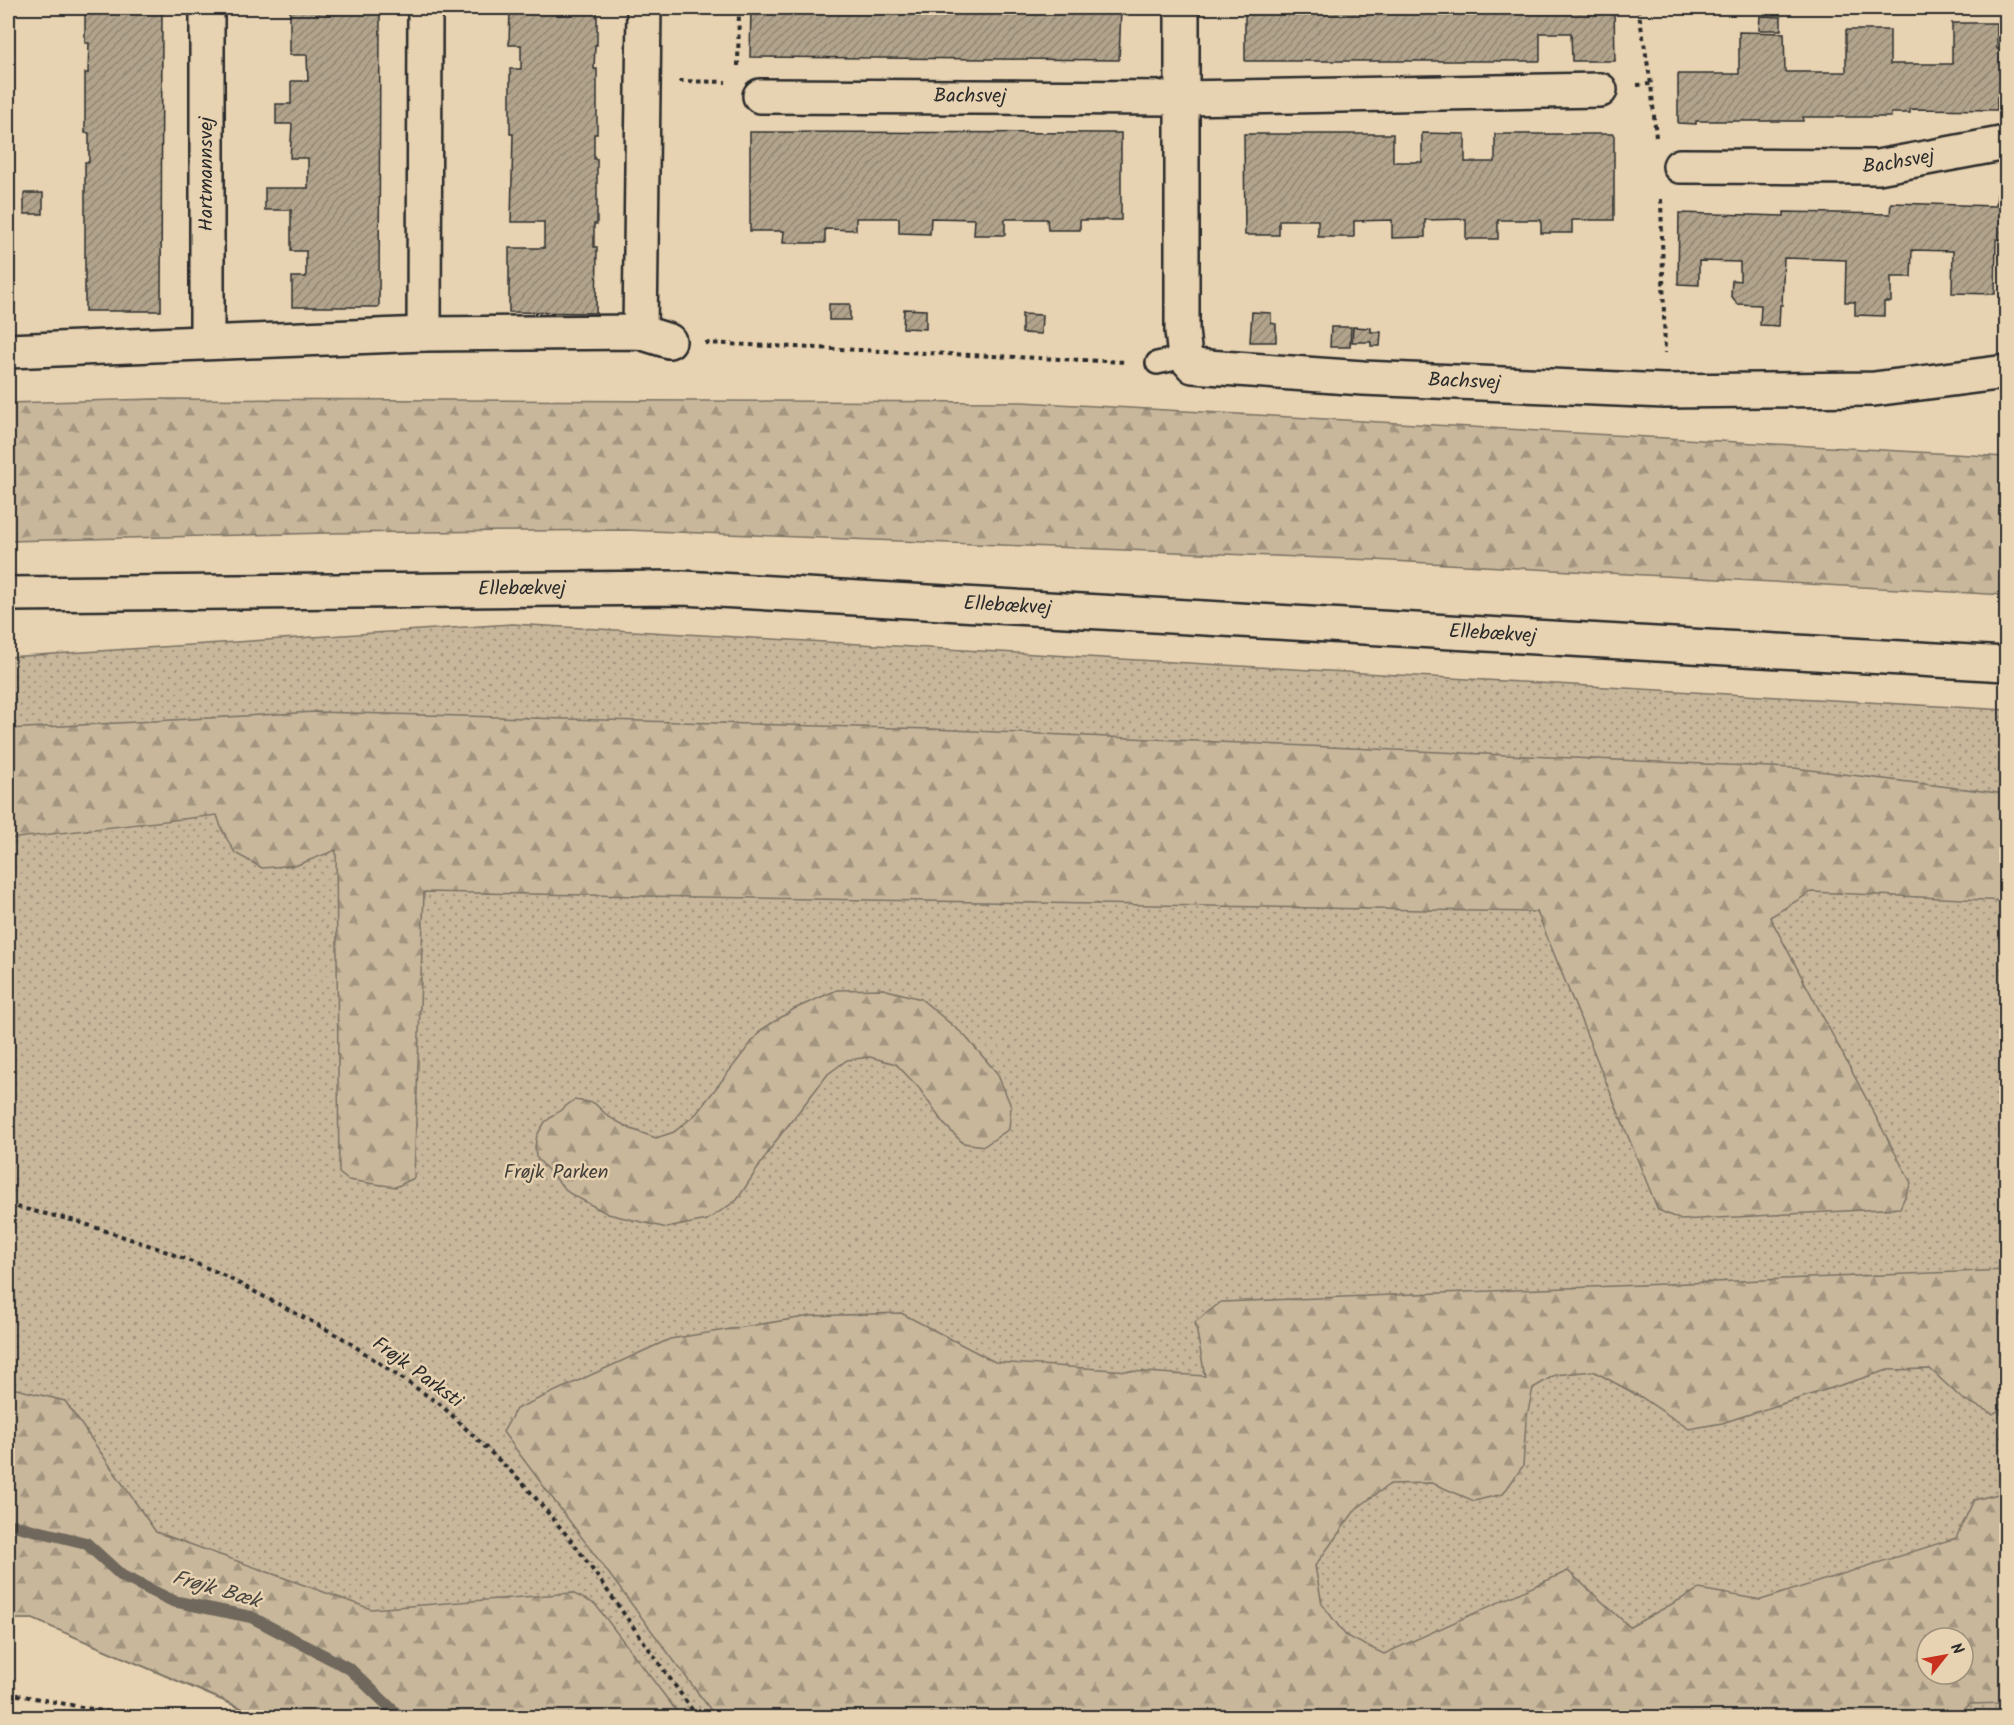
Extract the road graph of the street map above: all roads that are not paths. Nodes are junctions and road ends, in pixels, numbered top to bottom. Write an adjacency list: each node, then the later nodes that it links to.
1 (207, 8): 11 (street, Hartmannsvej)
2 (425, 8): 10 (street)
3 (644, 8): 10 (street)
4 (1182, 8): 7 (street)
5 (749, 89): 7 (street, Bachsvej)
6 (1600, 90): 7 (street, Bachsvej)
7 (1181, 98): 13 (street, Bachsvej)
8 (2007, 143): 9 (street, Bachsvej)
9 (1680, 166)
10 (424, 334): 11 (street)
11 (207, 341): 12 (street)
12 (8, 351)
13 (2007, 372)
14 (8, 594): 15 (street, Ellebækvej)
15 (2007, 664)

